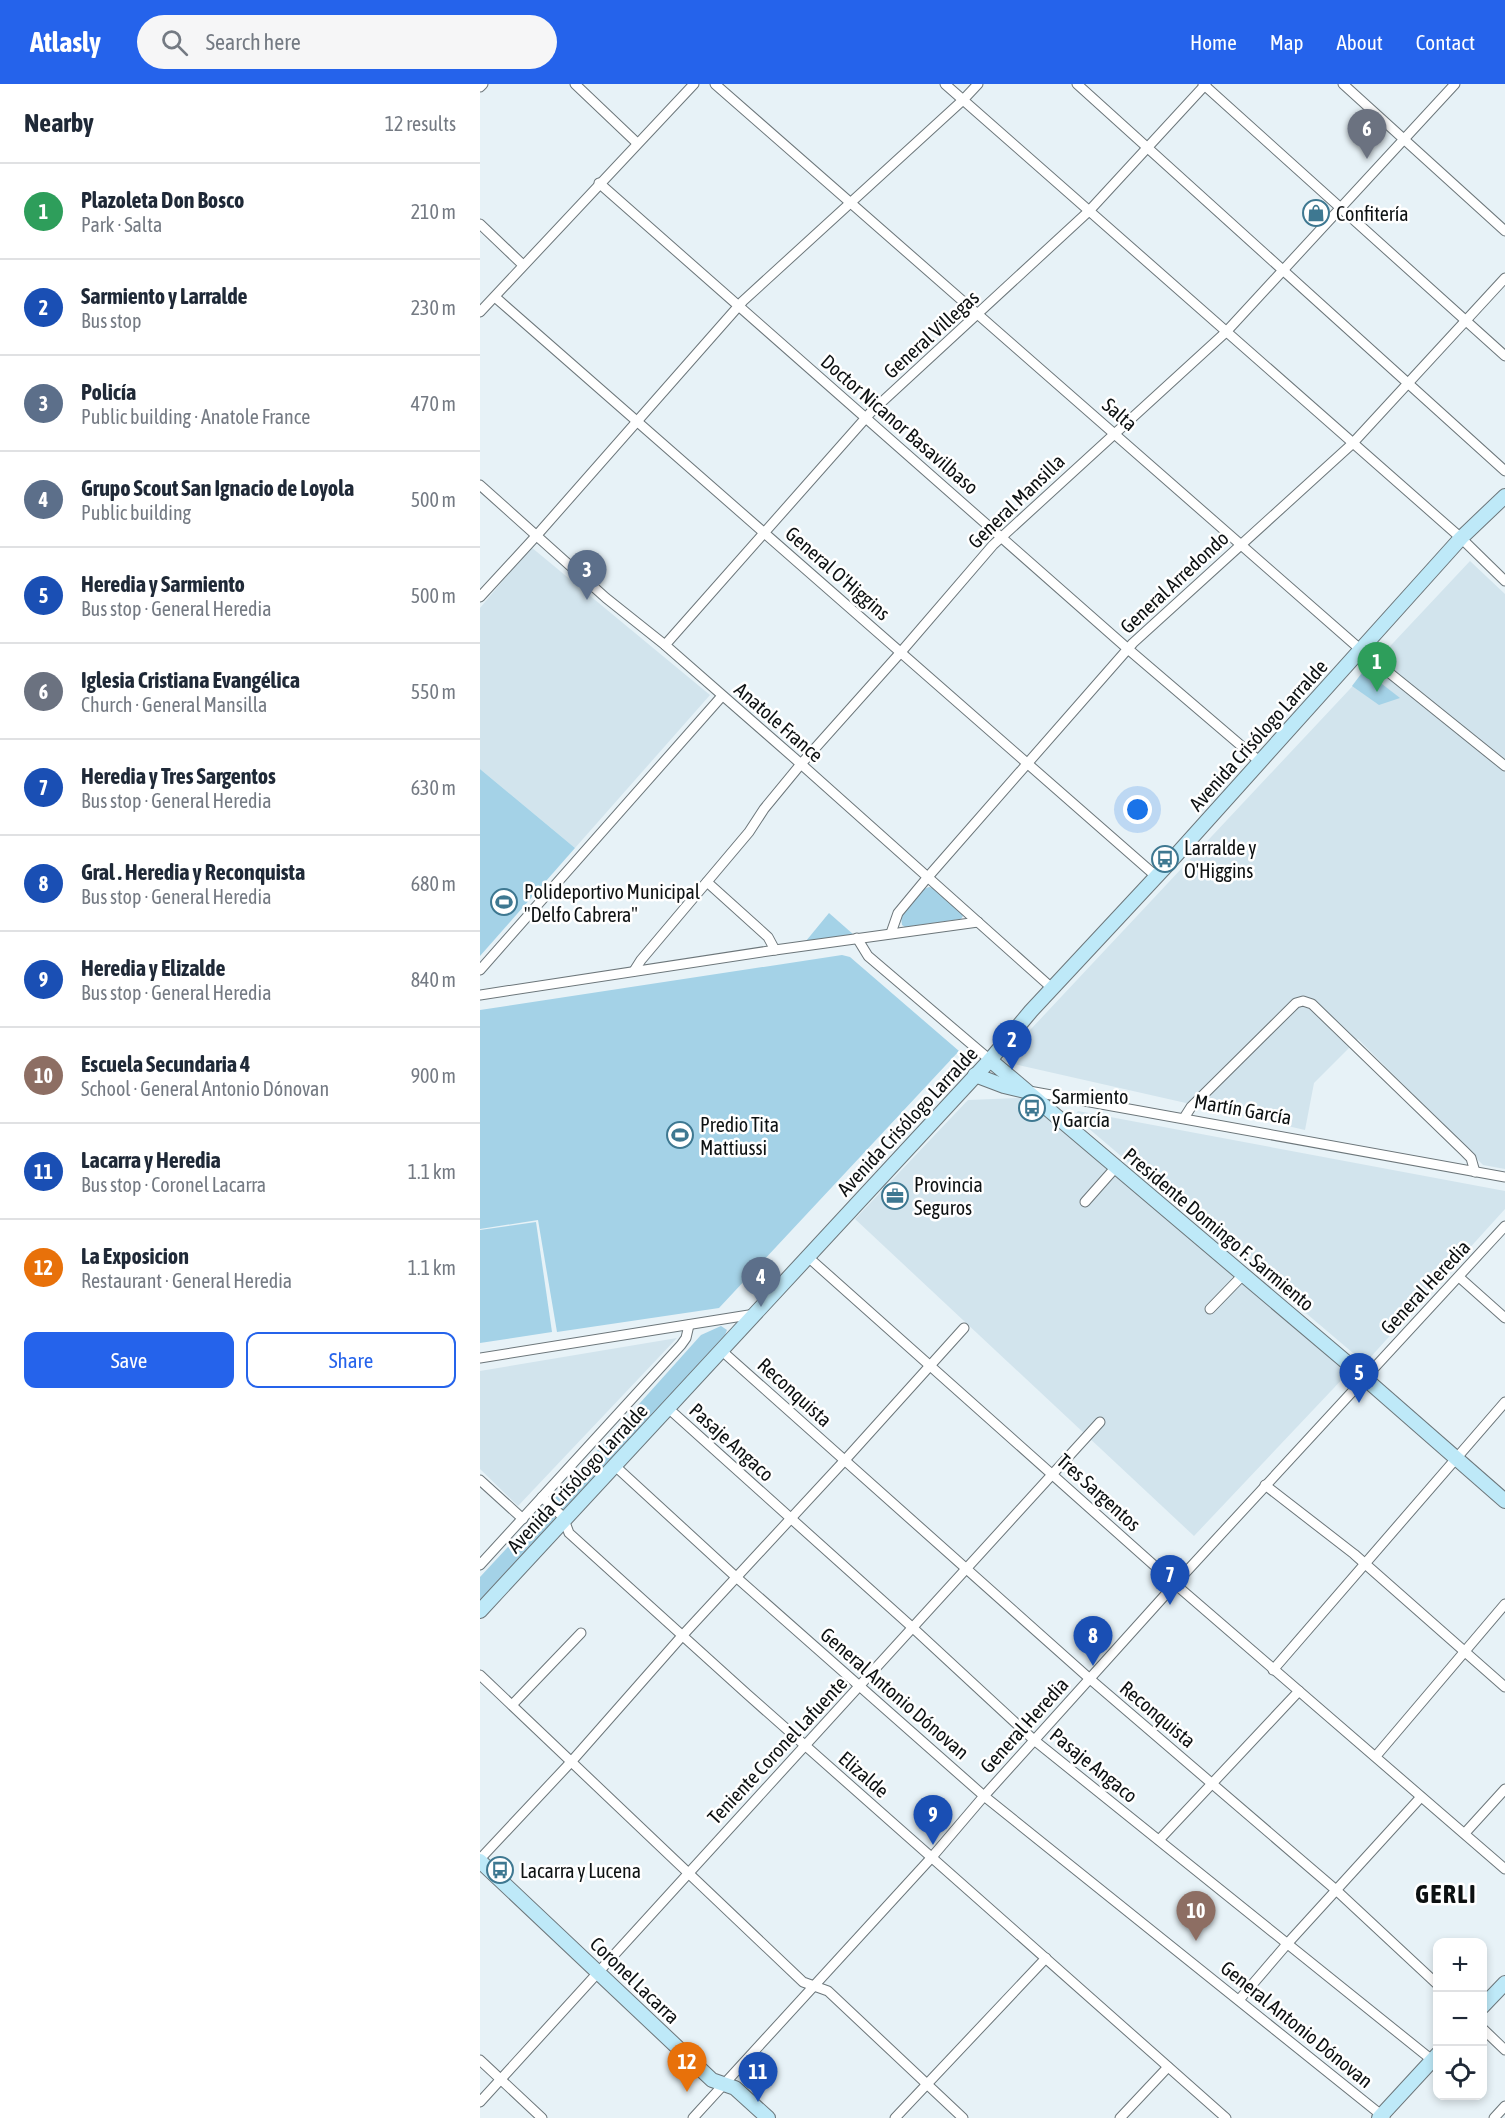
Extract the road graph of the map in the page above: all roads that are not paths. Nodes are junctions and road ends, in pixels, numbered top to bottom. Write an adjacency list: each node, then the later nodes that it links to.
1 (575, 84): 12 (street)
2 (694, 84): 12 (street)
3 (715, 84): 15 (street, Salta)
4 (945, 84): 10 (street)
5 (978, 84): 10 (street)
6 (1077, 84): 13 (street)
7 (1205, 84): 13 (street, General Villegas); 16 (street)
8 (1343, 84): 11 (street)
9 (1455, 84): 11 (street, General Mansilla)
10 (963, 100): 15 (street); 17 (street)
11 (1405, 139): 16 (street, General Mansilla); 19 (street)
12 (637, 143): 14 (street)
13 (1148, 148): 17 (street, General Villegas); 21 (street)
14 (599, 183): 20 (street); 24 (street, Doctor Nicanor Basavilbaso)
15 (852, 203): 24 (street); 26 (street, Salta)
16 (1341, 207): 21 (street, General Mansilla); 27 (street)
17 (1089, 211): 26 (street, General Villegas); 28 (street)
18 (480, 224): 20 (street)
19 (1505, 231)
20 (523, 265): 23 (street)
21 (1282, 269): 28 (street, General Mansilla); 30 (street)
22 (1505, 278): 27 (street, General Arredondo)
23 (495, 297): 25 (street); 32 (street, General O'Higgins)
24 (738, 307): 31 (street, Doctor Nicanor Basavilbaso); 32 (street)
25 (480, 312)
26 (979, 314): 31 (street, General Villegas); 33 (street, Salta)
27 (1466, 321): 29 (street); 30 (street, General Arredondo)
28 (1226, 332): 33 (street, General Mansilla); 34 (street)
29 (1505, 356)
30 (1408, 384): 34 (street, General Arredondo); 35 (street)
31 (866, 418): 38 (street, General Villegas); 40 (street, Doctor Nicanor Basavilbaso)
32 (637, 421): 38 (street, General O'Higgins); 39 (street)
33 (1114, 433): 40 (street, General Mansilla); 42 (street, Salta)
34 (1352, 444): 41 (street); 42 (street, General Arredondo)
35 (1505, 471)
36 (480, 485): 39 (street, Anatole France)
37 (1505, 496): 41 (main road, Avenida Crisólogo Larralde)
38 (764, 532): 45 (street, General Villegas); 48 (street, General O'Higgins)
39 (537, 535): 44 (street); 45 (street, Anatole France)
40 (1001, 536): 46 (street, Doctor Nicanor Basavilbaso); 48 (street, General Mansilla)
41 (1461, 538): 43 (street); 47 (main road, Avenida Crisólogo Larralde)
42 (1242, 545): 46 (street, General Arredondo); 47 (street, Salta)
43 (1505, 581)
44 (480, 597)
45 (665, 645): 49 (street, Anatole France)
46 (1128, 649): 50 (street, Doctor Nicanor Basavilbaso); 51 (street, General Arredondo)
47 (1361, 650): 50 (main road, Avenida Crisólogo Larralde); 53 (street, Salta)
48 (901, 652): 51 (street, General O'Higgins); 52 (street, General Mansilla)
49 (722, 696): 52 (street, Anatole France); 61 (street)
50 (1259, 761): 54 (main road, Avenida Crisólogo Larralde)
51 (1029, 763): 54 (street, General O'Higgins); 55 (street, General Arredondo)
52 (801, 764): 55 (street, Anatole France); 56 (street, General Mansilla)
53 (1505, 766)
54 (1156, 877): 63 (main road, Avenida Crisólogo Larralde)
55 (927, 878): 57 (street, Anatole France); 58 (street, General Arredondo)
56 (707, 882): 60 (street); 62 (street, General Mansilla)
57 (978, 922): 58 (street); 63 (street, Anatole France)
58 (891, 933): 59 (street)
59 (857, 938): 60 (street); 65 (street, Presidente Domingo F. Sarmiento)
60 (775, 950): 62 (street)
61 (480, 970)
62 (634, 972): 64 (street)
63 (1053, 989): 65 (main road, Avenida Crisólogo Larralde)
64 (480, 996)
65 (987, 1057): 66 (main road, Avenida Crisólogo Larralde); 67 (main road, Presidente Domingo F. Sarmiento)
66 (975, 1075): 67 (main road, Martín García); 74 (main road, Avenida Crisólogo Larralde)
67 (1026, 1091): 68 (street, Martín García); 69 (main road, Presidente Domingo F. Sarmiento)
68 (1184, 1118): 70 (street, Martín García); 70 (street)
69 (1116, 1167): 72 (street); 75 (main road, Presidente Domingo F. Sarmiento)
70 (1475, 1172): 71 (street, Martín García)
71 (1505, 1177)
72 (1085, 1202)
73 (1505, 1226): 76 (street, General Heredia)
74 (808, 1257): 78 (main road, Avenida Crisólogo Larralde); 84 (street, Tres Sargentos)
75 (1242, 1275): 77 (street); 85 (main road, Presidente Domingo F. Sarmiento)
76 (1459, 1277): 79 (street); 85 (street, General Heredia)
77 (1210, 1309)
78 (755, 1314): 80 (street); 82 (main road, Avenida Crisólogo Larralde)
79 (1505, 1318)
80 (689, 1325): 83 (street); 95 (street)
81 (964, 1328): 84 (street)
82 (722, 1351): 87 (main road, Avenida Crisólogo Larralde); 90 (street, Reconquista)
83 (480, 1358)
84 (931, 1366): 90 (street); 92 (street, Tres Sargentos)
85 (1364, 1378): 89 (main road, Presidente Domingo F. Sarmiento); 94 (street, General Heredia)
86 (1505, 1402): 89 (street)
87 (668, 1408): 91 (main road, Avenida Crisólogo Larralde); 98 (street, Pasaje Angaco)
88 (1100, 1422): 92 (street, Teniente Coronel Lafuente)
89 (1457, 1458): 96 (main road, Presidente Domingo F. Sarmiento); 100 (street)
90 (845, 1460): 98 (street); 102 (street, Reconquista)
91 (614, 1465): 99 (main road, Avenida Crisólogo Larralde); 103 (street, General Antonio Dónovan)
92 (1053, 1475): 102 (street, Teniente Coronel Lafuente); 104 (street, Tres Sargentos)
93 (480, 1480): 97 (street)
94 (1265, 1485): 100 (street); 104 (street, General Heredia)
95 (542, 1497): 97 (street); 99 (street, Elizalde)
96 (1505, 1501)
97 (523, 1519): 101 (street)
98 (791, 1519): 103 (street); 107 (street, Pasaje Angaco)
99 (564, 1521): 106 (main road, Avenida Crisólogo Larralde); 109 (street, Elizalde)
100 (1364, 1563): 110 (street); 111 (street)
101 (480, 1565)
102 (967, 1570): 107 (street, Teniente Coronel Lafuente); 113 (street, Reconquista)
103 (736, 1578): 109 (street); 114 (street, General Antonio Dónovan)
104 (1175, 1584): 111 (street, Tres Sargentos); 113 (street, General Heredia)
105 (1505, 1604): 110 (street)
106 (480, 1611)
107 (913, 1628): 114 (street, Teniente Coronel Lafuente); 118 (street, Pasaje Angaco)
108 (581, 1633): 117 (street)
109 (682, 1636): 119 (street, Elizalde); 121 (street)
110 (1464, 1652): 115 (street); 120 (street)
111 (1273, 1670): 116 (street, Tres Sargentos)
112 (480, 1676): 117 (street)
113 (1089, 1679): 118 (street, General Heredia); 122 (street, Reconquista)
114 (860, 1686): 119 (street, Teniente Coronel Lafuente); 124 (street, General Antonio Dónovan)
115 (1505, 1687)
116 (1299, 1691): 120 (street, Tres Sargentos); 122 (street)
117 (512, 1706): 121 (street)
118 (1034, 1740): 124 (street, General Heredia); 127 (street, Pasaje Angaco)
119 (805, 1745): 128 (street, Elizalde); 131 (street, Teniente Coronel Lafuente)
120 (1376, 1756): 125 (street, Tres Sargentos)
121 (571, 1762): 129 (street); 131 (street)
122 (1212, 1784): 127 (street); 132 (street, Reconquista)
123 (1505, 1789): 126 (street)
124 (984, 1796): 128 (street, General Heredia); 139 (street, General Antonio Dónovan)
125 (1421, 1797): 126 (street, Tres Sargentos); 132 (street)
126 (1465, 1833): 130 (street, Tres Sargentos)
127 (1159, 1840): 133 (street, Pasaje Angaco)
128 (932, 1857): 134 (street, Elizalde); 138 (street, General Heredia)
129 (480, 1860): 135 (main road, Coronel Lacarra)
130 (1505, 1869)
131 (689, 1872): 135 (street, Teniente Coronel Lafuente); 138 (street)
132 (1336, 1890): 133 (street); 136 (street, Reconquista)
133 (1287, 1944): 139 (street); 143 (street, Pasaje Angaco)
134 (1046, 1958): 146 (street, Elizalde); 149 (street)
135 (598, 1971): 147 (street, Teniente Coronel Lafuente); 148 (main road, Coronel Lacarra)
136 (1433, 1982)
137 (1505, 1983): 140 (main road)
138 (815, 1986): 148 (street, General Heredia); 149 (street)
139 (1239, 2000): 152 (street, General Antonio Dónovan)
140 (1487, 2002)
141 (1487, 2033): 142 (street)
142 (1505, 2050)
143 (1433, 2055)
144 (1433, 2059): 152 (main road)
145 (480, 2060): 147 (street)
146 (1168, 2067): 158 (street); 159 (street, Elizalde)
147 (501, 2080): 150 (street, Teniente Coronel Lafuente); 153 (street)
148 (725, 2084): 154 (street, General Heredia); 155 (main road, Coronel Lacarra)
149 (928, 2084): 156 (street); 157 (street)
150 (480, 2102)
151 (1505, 2106): 160 (street)
152 (1382, 2117)
153 (542, 2118)
154 (693, 2118)
155 (768, 2118)
156 (895, 2118)
157 (963, 2118)
158 (1120, 2118)
159 (1226, 2118)
160 (1494, 2118)

